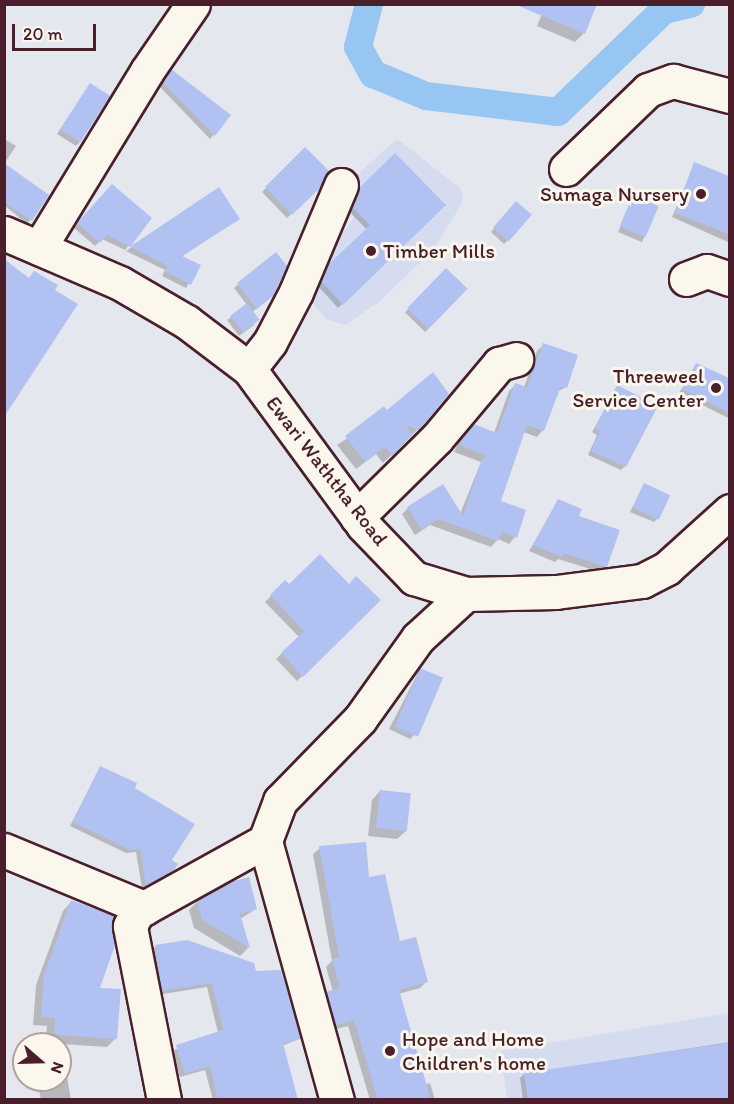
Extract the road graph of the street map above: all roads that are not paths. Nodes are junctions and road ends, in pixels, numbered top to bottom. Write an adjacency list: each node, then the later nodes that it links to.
1 (194, 4): 6 (street)
2 (729, 96): 3 (street)
3 (566, 170)
4 (341, 185): 10 (street)
5 (4, 232): 6 (street, Ewari Waththa Road)
6 (39, 248): 10 (street, Ewari Waththa Road)
7 (686, 279): 8 (street)
8 (729, 279)
9 (516, 359): 12 (street)
10 (249, 369): 12 (street, Ewari Waththa Road)
11 (729, 511): 13 (street, Ewari Waththa Road)
12 (357, 517): 13 (street, Ewari Waththa Road)
13 (465, 594): 14 (street)
14 (265, 841): 16 (street); 18 (street)
15 (4, 850): 16 (street)
16 (144, 908): 17 (street)
17 (164, 1100)
18 (337, 1100)

